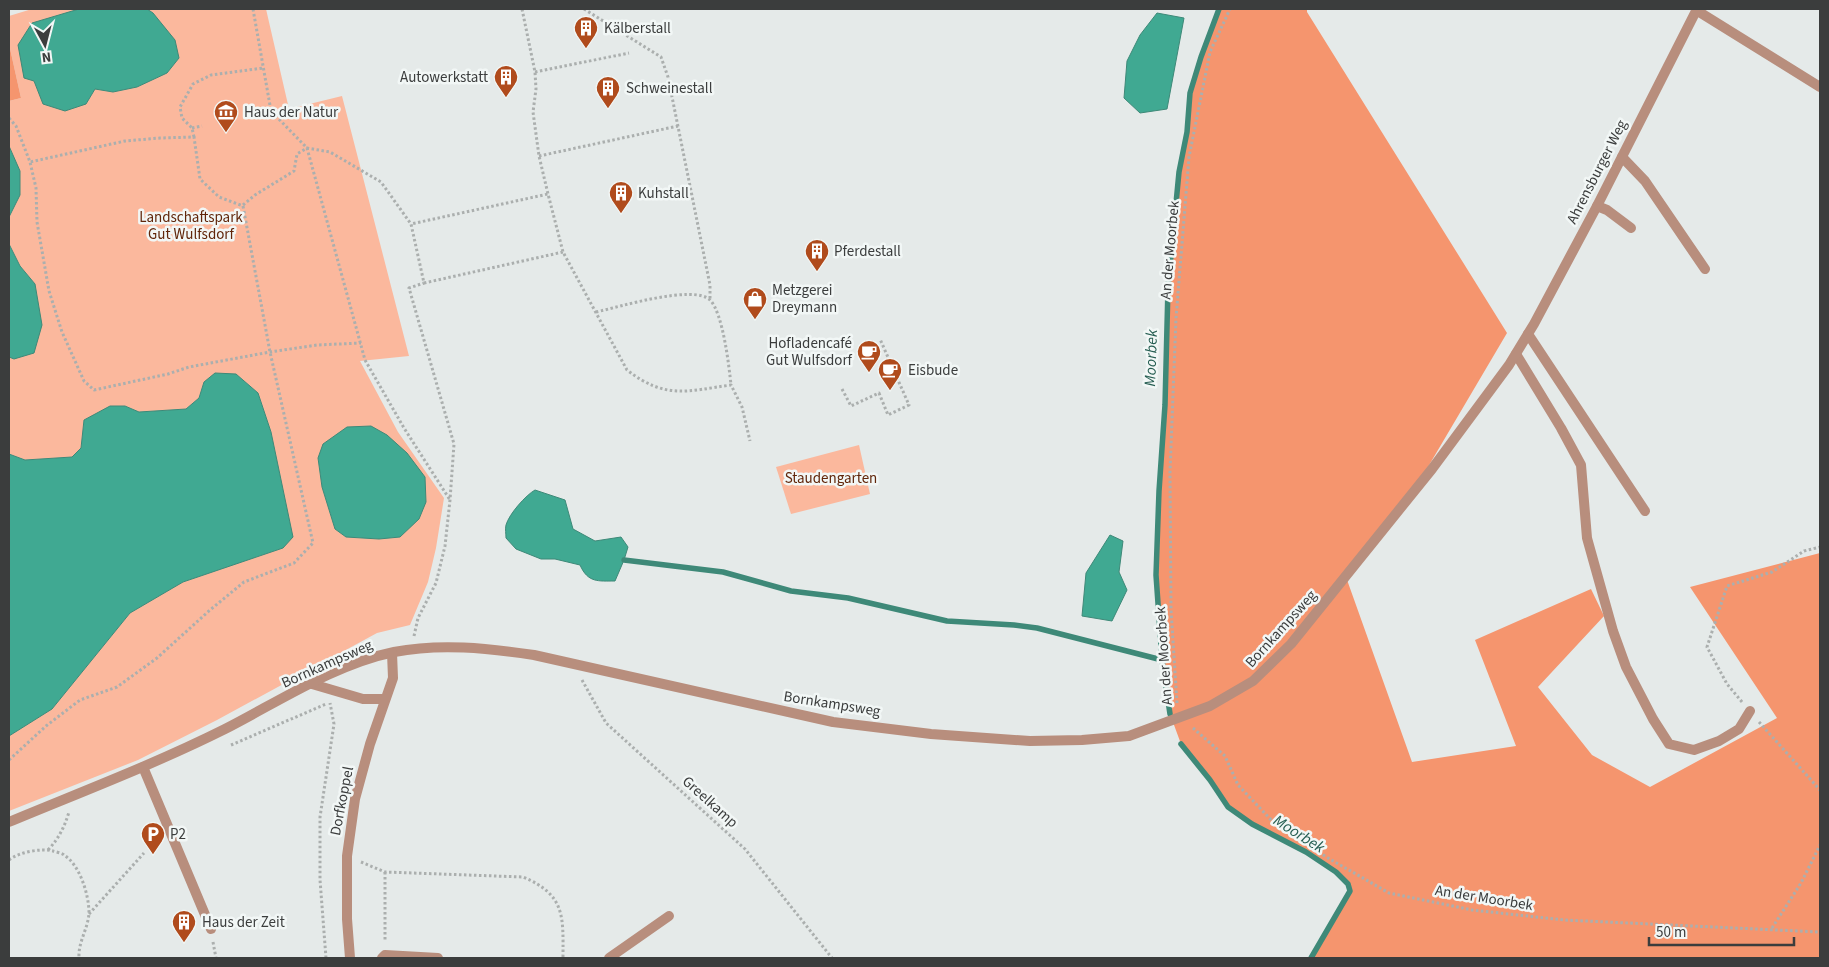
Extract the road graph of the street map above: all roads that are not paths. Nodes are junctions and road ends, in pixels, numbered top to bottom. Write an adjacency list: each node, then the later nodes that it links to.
1 (1696, 10): 2 (street); 3 (street, Ahrensburger Weg)
2 (1820, 87)
3 (1622, 157): 4 (street, Ahrensburger Weg); 6 (street)
4 (1597, 206): 5 (street); 7 (street, Ahrensburger Weg)
5 (1631, 228)
6 (1705, 269)
7 (1528, 334): 8 (street, Ahrensburger Weg); 9 (street)
8 (1518, 351): 10 (street, Bornkampsweg); 13 (street)
9 (1645, 511)
10 (392, 653): 11 (street, Bornkampsweg); 12 (street, Dorfkoppel)
11 (312, 684): 12 (street); 14 (street, Bornkampsweg)
12 (385, 699): 19 (street, Dorfkoppel)
13 (1750, 712)
14 (143, 767): 15 (street, Bornkampsweg); 17 (street)
15 (9, 822)
16 (669, 916): 21 (street)
17 (211, 928)
18 (384, 957): 20 (street)
19 (350, 958)
20 (438, 958)
21 (609, 958)

